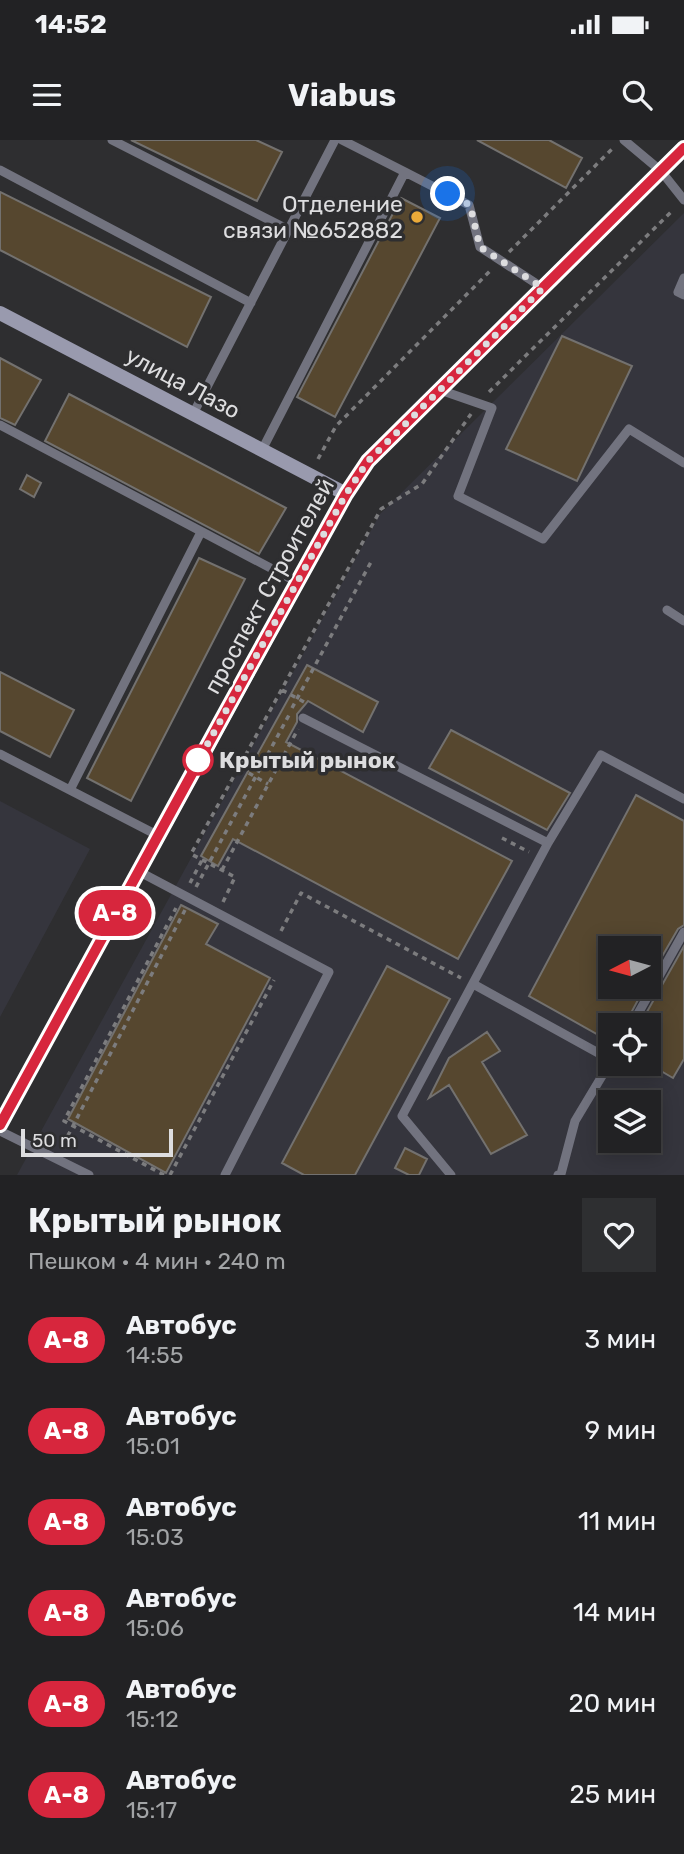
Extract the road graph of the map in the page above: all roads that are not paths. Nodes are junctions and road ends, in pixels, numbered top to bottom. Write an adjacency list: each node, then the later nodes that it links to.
1 (112, 140): 10 (lane)
2 (335, 140): 10 (lane)
3 (342, 140): 8 (lane)
4 (623, 140): 7 (lane)
5 (684, 148): 7 (main road, проспект Строителей)
6 (0, 170): 14 (lane)
7 (661, 171): 9 (lane); 12 (main road, проспект Строителей)
8 (405, 172): 12 (lane); 19 (lane)
9 (684, 199)
10 (289, 229): 14 (lane)
11 (684, 278): 13 (lane)
12 (543, 288): 16 (main road, проспект Строителей)
13 (684, 295)
14 (251, 303): 17 (lane)
15 (0, 313): 17 (main road, улица Лазо)
16 (440, 390): 20 (lane); 21 (main road, проспект Строителей)
17 (193, 414): 19 (main road, улица Лазо)
18 (0, 425): 22 (lane)
19 (262, 450): 21 (main road, улица Лазо)
20 (684, 463)
21 (346, 494): 23 (main road, проспект Строителей)
22 (201, 532): 23 (lane); 28 (lane)
23 (297, 583): 30 (main road, проспект Строителей)
24 (667, 610): 25 (lane)
25 (684, 621)
26 (303, 718): 31 (lane)
27 (0, 754): 28 (lane)
28 (70, 790): 30 (lane)
29 (684, 799): 31 (lane)
30 (157, 835): 32 (main road, проспект Строителей)
31 (548, 843): 34 (lane)
32 (138, 871): 38 (main road, проспект Строителей); 41 (lane)
33 (684, 932): 35 (lane)
34 (475, 985): 36 (lane); 42 (lane)
35 (638, 1013)
36 (598, 1053)
37 (602, 1076): 43 (lane)
38 (0, 1125)
39 (0, 1131): 40 (lane)
40 (89, 1175)
41 (225, 1175)
42 (451, 1175)
43 (558, 1175)

